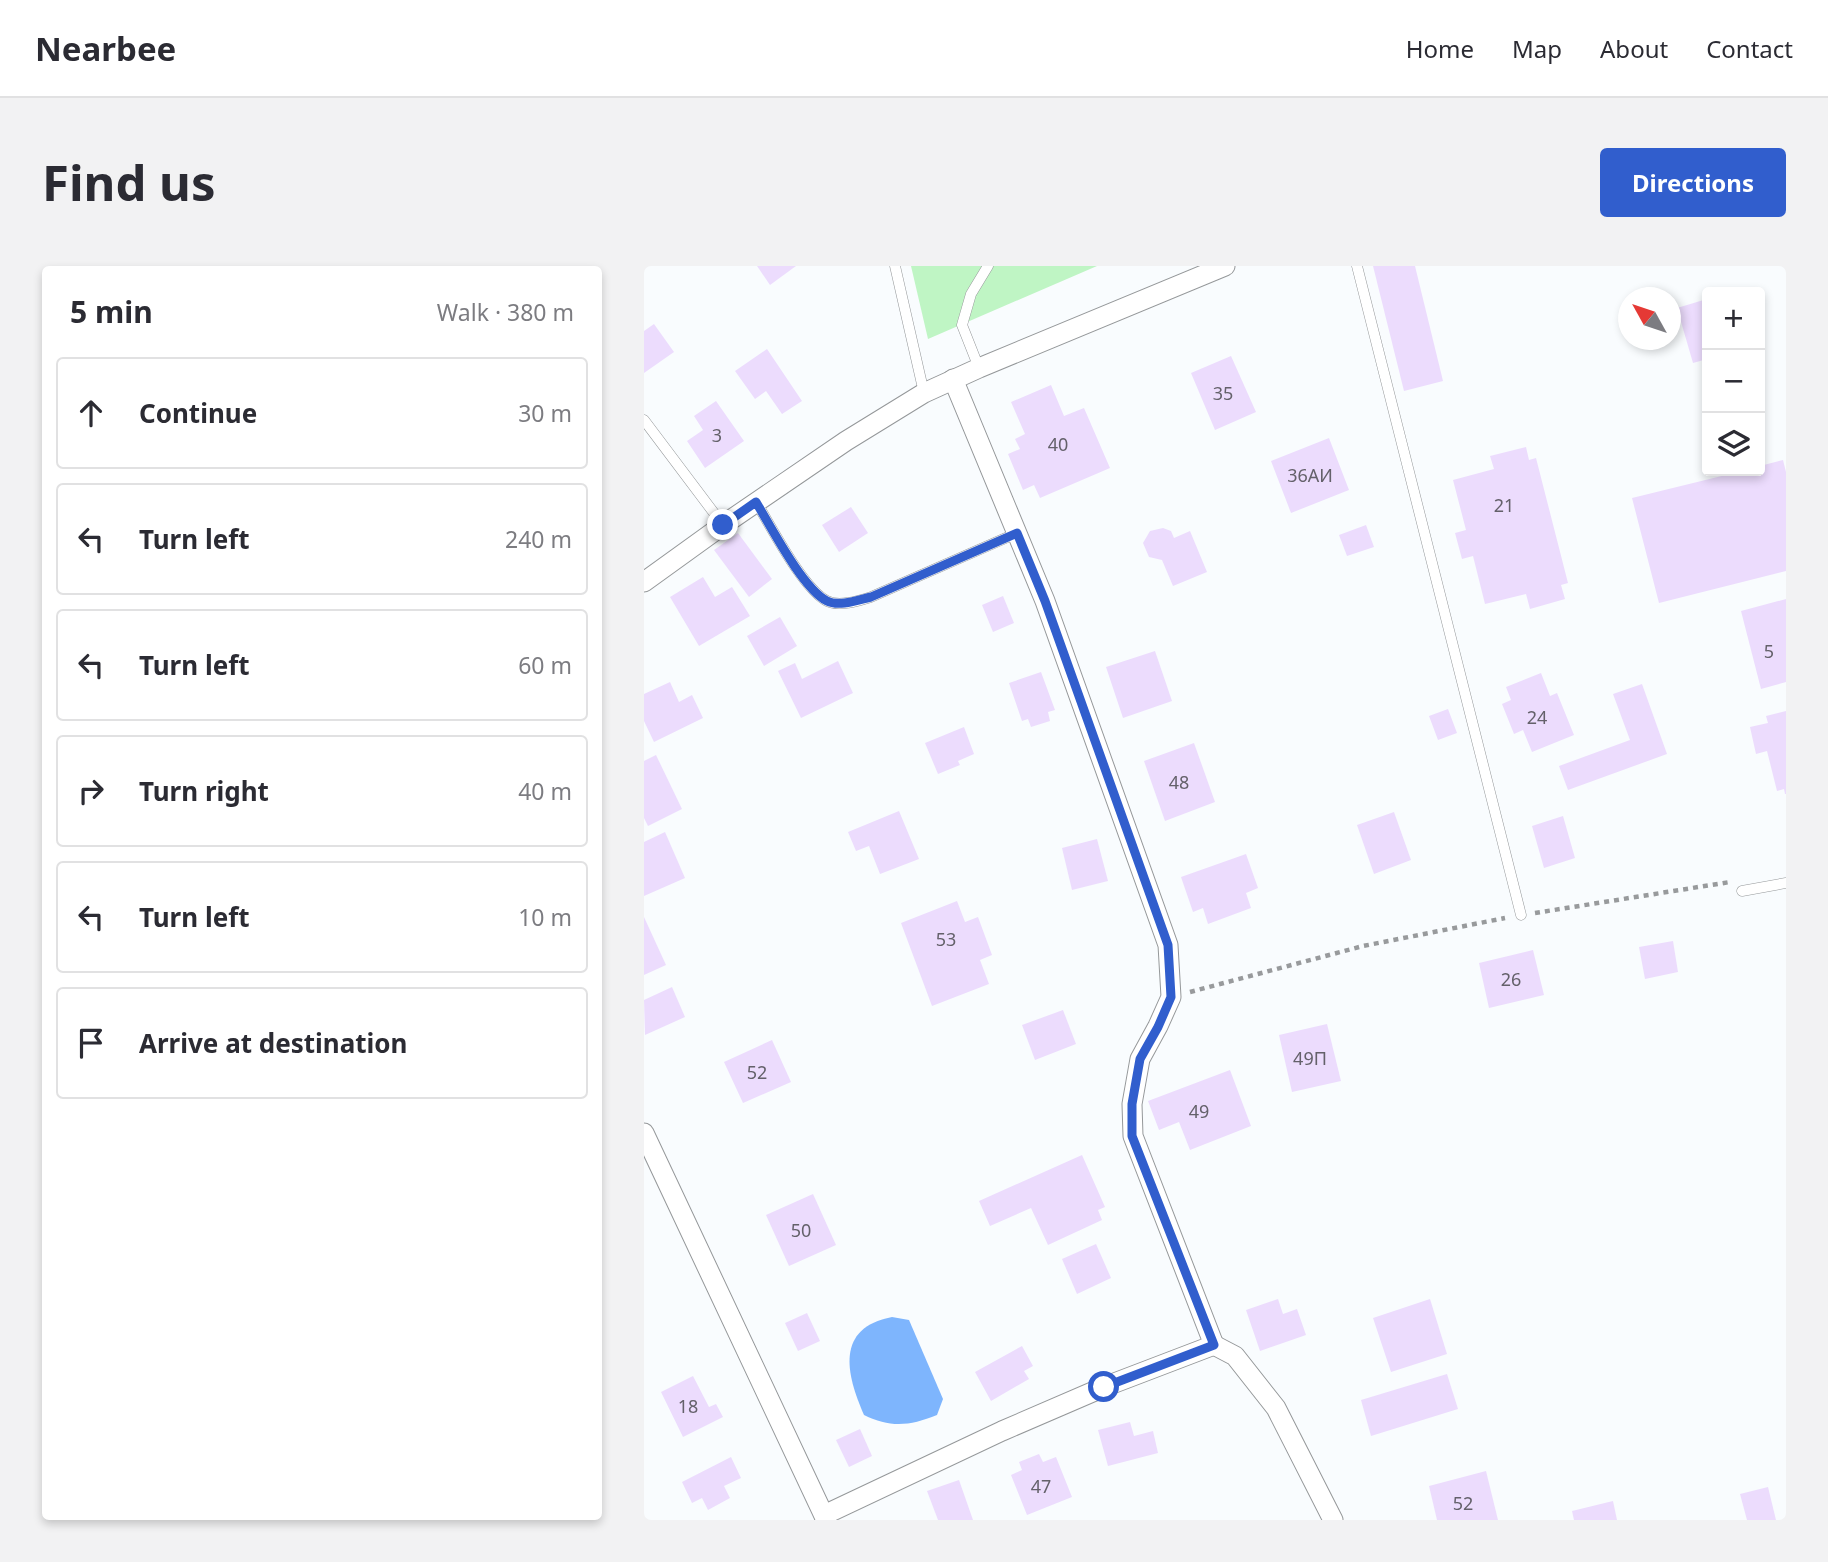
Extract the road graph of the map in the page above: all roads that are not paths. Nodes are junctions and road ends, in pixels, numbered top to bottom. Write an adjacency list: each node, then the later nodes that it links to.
1 (895, 266): 7 (lane)
2 (988, 266): 5 (lane)
3 (1225, 266): 5 (street)
4 (1357, 266): 15 (lane)
5 (979, 368): 6 (street)
6 (953, 379): 7 (street); 11 (street)
7 (924, 393): 9 (street)
8 (644, 420): 10 (lane)
9 (756, 502): 10 (street); 11 (lane)
10 (723, 525): 12 (street)
11 (1017, 533): 17 (street)
12 (644, 582)
13 (1786, 883): 14 (lane)
14 (1742, 891)
15 (1521, 915)
16 (644, 1133): 18 (street)
17 (1214, 1345): 18 (street); 19 (street)
18 (825, 1517)
19 (1333, 1520)

